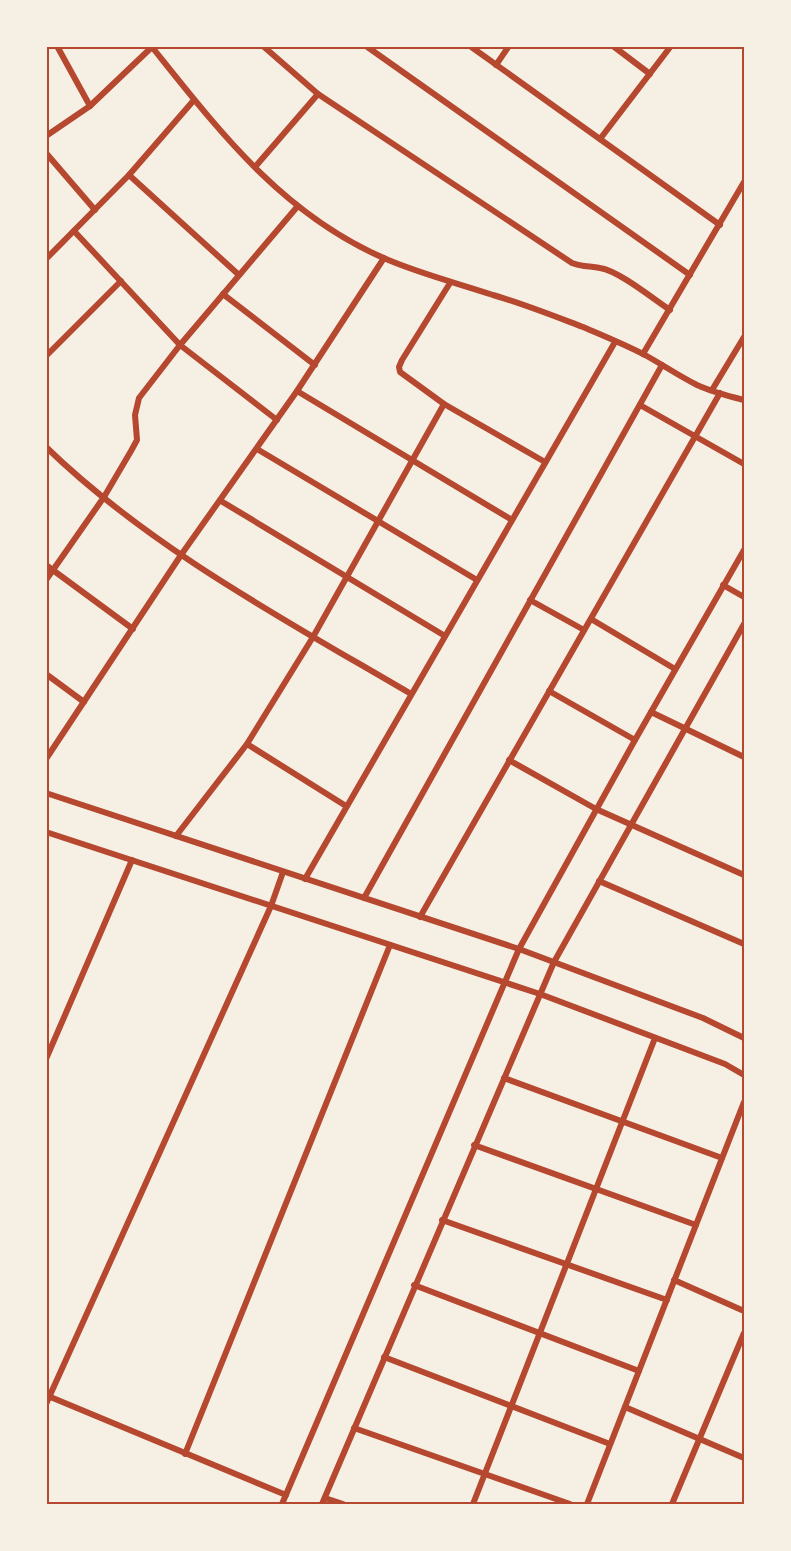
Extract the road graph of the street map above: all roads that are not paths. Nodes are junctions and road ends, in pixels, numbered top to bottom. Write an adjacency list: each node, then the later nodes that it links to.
1 (57, 46): 13 (street)
2 (263, 46): 11 (street)
3 (366, 46): 27 (street)
4 (470, 46): 9 (street)
5 (509, 46): 9 (street)
6 (613, 46): 10 (street)
7 (671, 46): 10 (street)
8 (153, 47): 12 (street); 13 (street)
9 (496, 65): 15 (street)
10 (650, 74): 15 (street)
11 (318, 94): 17 (street); 31 (street)
12 (194, 100): 17 (street); 18 (street)
13 (90, 106): 14 (street)
14 (46, 136)
15 (600, 139): 22 (street)
16 (46, 153): 21 (street)
17 (255, 167): 20 (street)
18 (129, 175): 21 (street); 26 (street)
19 (744, 182): 22 (street)
20 (297, 207): 25 (street); 26 (street)
21 (95, 210): 23 (street)
22 (720, 225): 27 (street)
23 (74, 231): 24 (street); 28 (street)
24 (47, 257)
25 (384, 258): 29 (street); 37 (street)
26 (239, 275): 30 (street)
27 (690, 275): 31 (street)
28 (121, 281): 34 (street); 36 (street)
29 (450, 283): 33 (street); 43 (street)
30 (223, 294): 34 (street); 37 (street)
31 (670, 310): 35 (street)
32 (744, 337): 39 (street)
33 (615, 342): 35 (street); 50 (street)
34 (180, 345): 45 (street); 52 (street)
35 (643, 354): 38 (street)
36 (46, 356)
37 (315, 364): 40 (street)
38 (662, 365): 39 (street); 44 (street)
39 (712, 390): 41 (street)
40 (297, 391): 45 (street); 49 (street)
41 (720, 393): 42 (street); 46 (street)
42 (744, 399)
43 (444, 404): 49 (street); 50 (street)
44 (639, 405): 46 (street); 66 (street)
45 (277, 420): 48 (street)
46 (696, 436): 51 (street); 67 (street)
47 (46, 447): 52 (street)
48 (257, 449): 53 (street); 55 (street)
49 (412, 460): 54 (street); 55 (street)
50 (545, 462): 54 (street)
51 (744, 464)
52 (104, 497): 57 (street); 60 (street)
53 (221, 501): 57 (street); 61 (street)
54 (512, 520): 63 (street)
55 (378, 521): 61 (street); 63 (street)
56 (744, 550): 58 (street)
57 (181, 555): 69 (street); 72 (street)
58 (741, 563): 64 (street)
59 (46, 564): 60 (street)
60 (53, 570): 62 (street); 69 (street)
61 (347, 577): 71 (street); 72 (street)
62 (46, 580)
63 (477, 580): 71 (street)
64 (723, 585): 65 (street); 73 (street)
65 (744, 597)
66 (530, 600): 70 (street); 96 (street)
67 (591, 619): 70 (street); 73 (street)
68 (744, 624): 79 (street)
69 (133, 629): 77 (street)
70 (584, 630): 75 (street)
71 (445, 636): 76 (street)
72 (313, 637): 76 (street); 81 (street)
73 (675, 669): 78 (street)
74 (46, 674): 77 (street)
75 (549, 691): 80 (street); 84 (street)
76 (411, 694): 86 (street)
77 (84, 702): 83 (street)
78 (651, 712): 79 (street); 80 (street)
79 (686, 728): 82 (street); 88 (street)
80 (635, 740): 87 (street)
81 (247, 744): 86 (street); 90 (street)
82 (744, 757)
83 (46, 759)
84 (509, 760): 87 (street); 98 (street)
85 (46, 794): 90 (street)
86 (346, 806): 94 (street)
87 (596, 809): 88 (street); 101 (street)
88 (631, 825): 93 (street); 95 (street)
89 (46, 832): 91 (street)
90 (176, 836): 92 (street)
91 (132, 860): 97 (street); 107 (street)
92 (283, 872): 94 (street); 97 (street)
93 (744, 875)
94 (305, 879): 96 (street)
95 (599, 881): 99 (street); 102 (street)
96 (364, 898): 98 (street)
97 (271, 906): 100 (street); 126 (street)
98 (420, 917): 101 (street)
99 (744, 944)
100 (390, 945): 103 (street); 132 (street)
101 (519, 950): 102 (street); 103 (street)
102 (554, 962): 104 (street); 106 (street)
103 (505, 982): 104 (street); 135 (street)
104 (540, 994): 105 (street); 109 (street)
105 (655, 1038): 108 (street); 111 (street)
106 (744, 1038)
107 (46, 1059)
108 (744, 1075)
109 (504, 1078): 111 (street); 112 (street)
110 (744, 1102): 113 (street)
111 (622, 1121): 113 (street); 114 (street)
112 (474, 1145): 114 (street); 115 (street)
113 (722, 1158): 116 (street)
114 (596, 1189): 116 (street); 117 (street)
115 (442, 1220): 117 (street); 119 (street)
116 (696, 1225): 118 (street)
117 (566, 1264): 120 (street); 122 (street)
118 (674, 1280): 120 (street); 121 (street)
119 (414, 1285): 122 (street); 124 (street)
120 (666, 1300): 125 (street)
121 (744, 1311)
122 (540, 1333): 125 (street); 127 (street)
123 (744, 1333): 130 (street)
124 (384, 1357): 127 (street); 129 (street)
125 (639, 1371): 128 (street)
126 (48, 1399): 132 (street)
127 (511, 1406): 131 (street); 134 (street)
128 (625, 1407): 130 (street); 131 (street)
129 (354, 1428): 134 (street); 136 (street)
130 (700, 1439): 133 (street); 142 (street)
131 (610, 1444): 141 (street)
132 (185, 1454): 135 (street)
133 (744, 1458)
134 (484, 1474): 139 (street); 140 (street)
135 (285, 1495): 137 (street)
136 (323, 1501): 138 (street)
137 (282, 1504)
138 (343, 1504)
139 (473, 1504)
140 (570, 1504)
141 (587, 1504)
142 (672, 1504)

